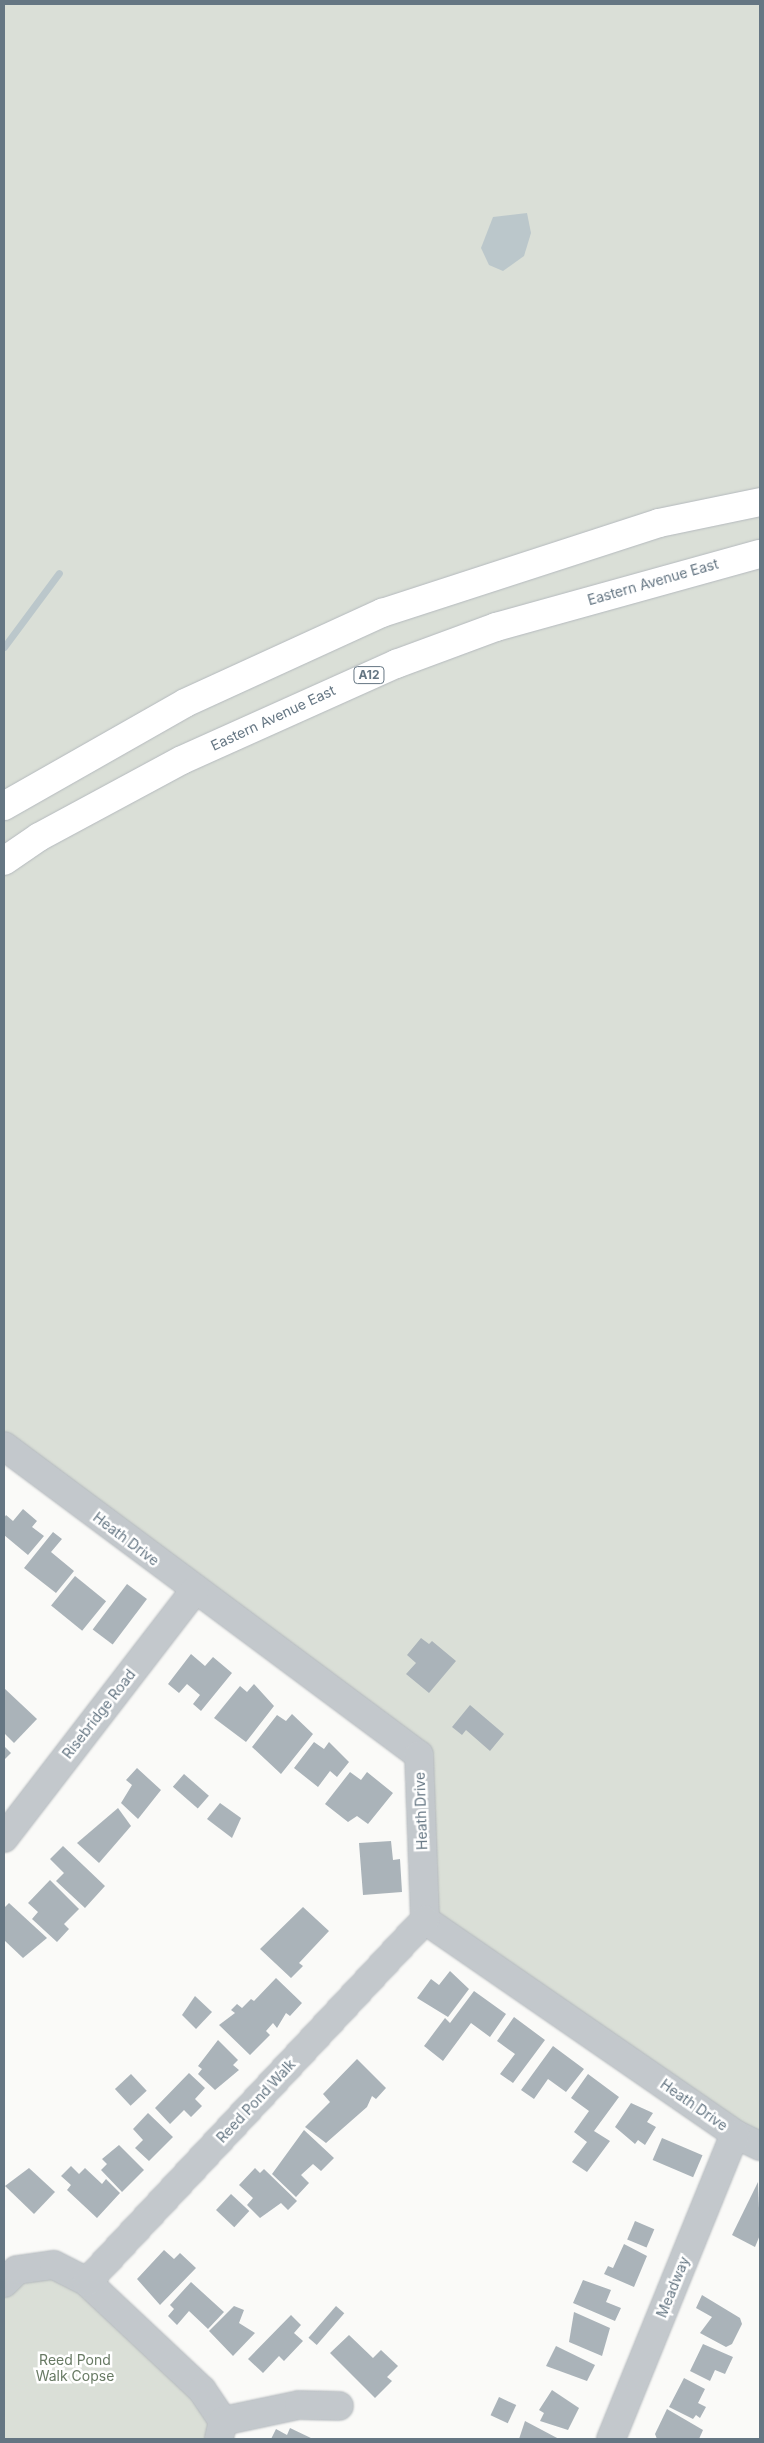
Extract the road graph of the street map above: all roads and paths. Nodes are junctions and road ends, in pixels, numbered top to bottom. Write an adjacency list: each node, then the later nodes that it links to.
1 (760, 502): 3 (highway)
2 (760, 554): 4 (highway, Eastern Avenue East / A12)
3 (4, 806)
4 (4, 861)
5 (4, 1446): 6 (street, Heath Drive)
6 (194, 1592): 7 (street, Risebridge Road); 8 (street, Heath Drive)
7 (4, 1838)
8 (425, 1920): 9 (street, Heath Drive); 11 (street, Reed Pond Walk)
9 (735, 2134): 10 (street, Heath Drive); 15 (street, Meadway)
10 (760, 2146)
11 (87, 2282): 12 (street); 14 (street)
12 (4, 2283)
13 (339, 2406): 14 (street)
14 (221, 2430)
15 (611, 2439)

